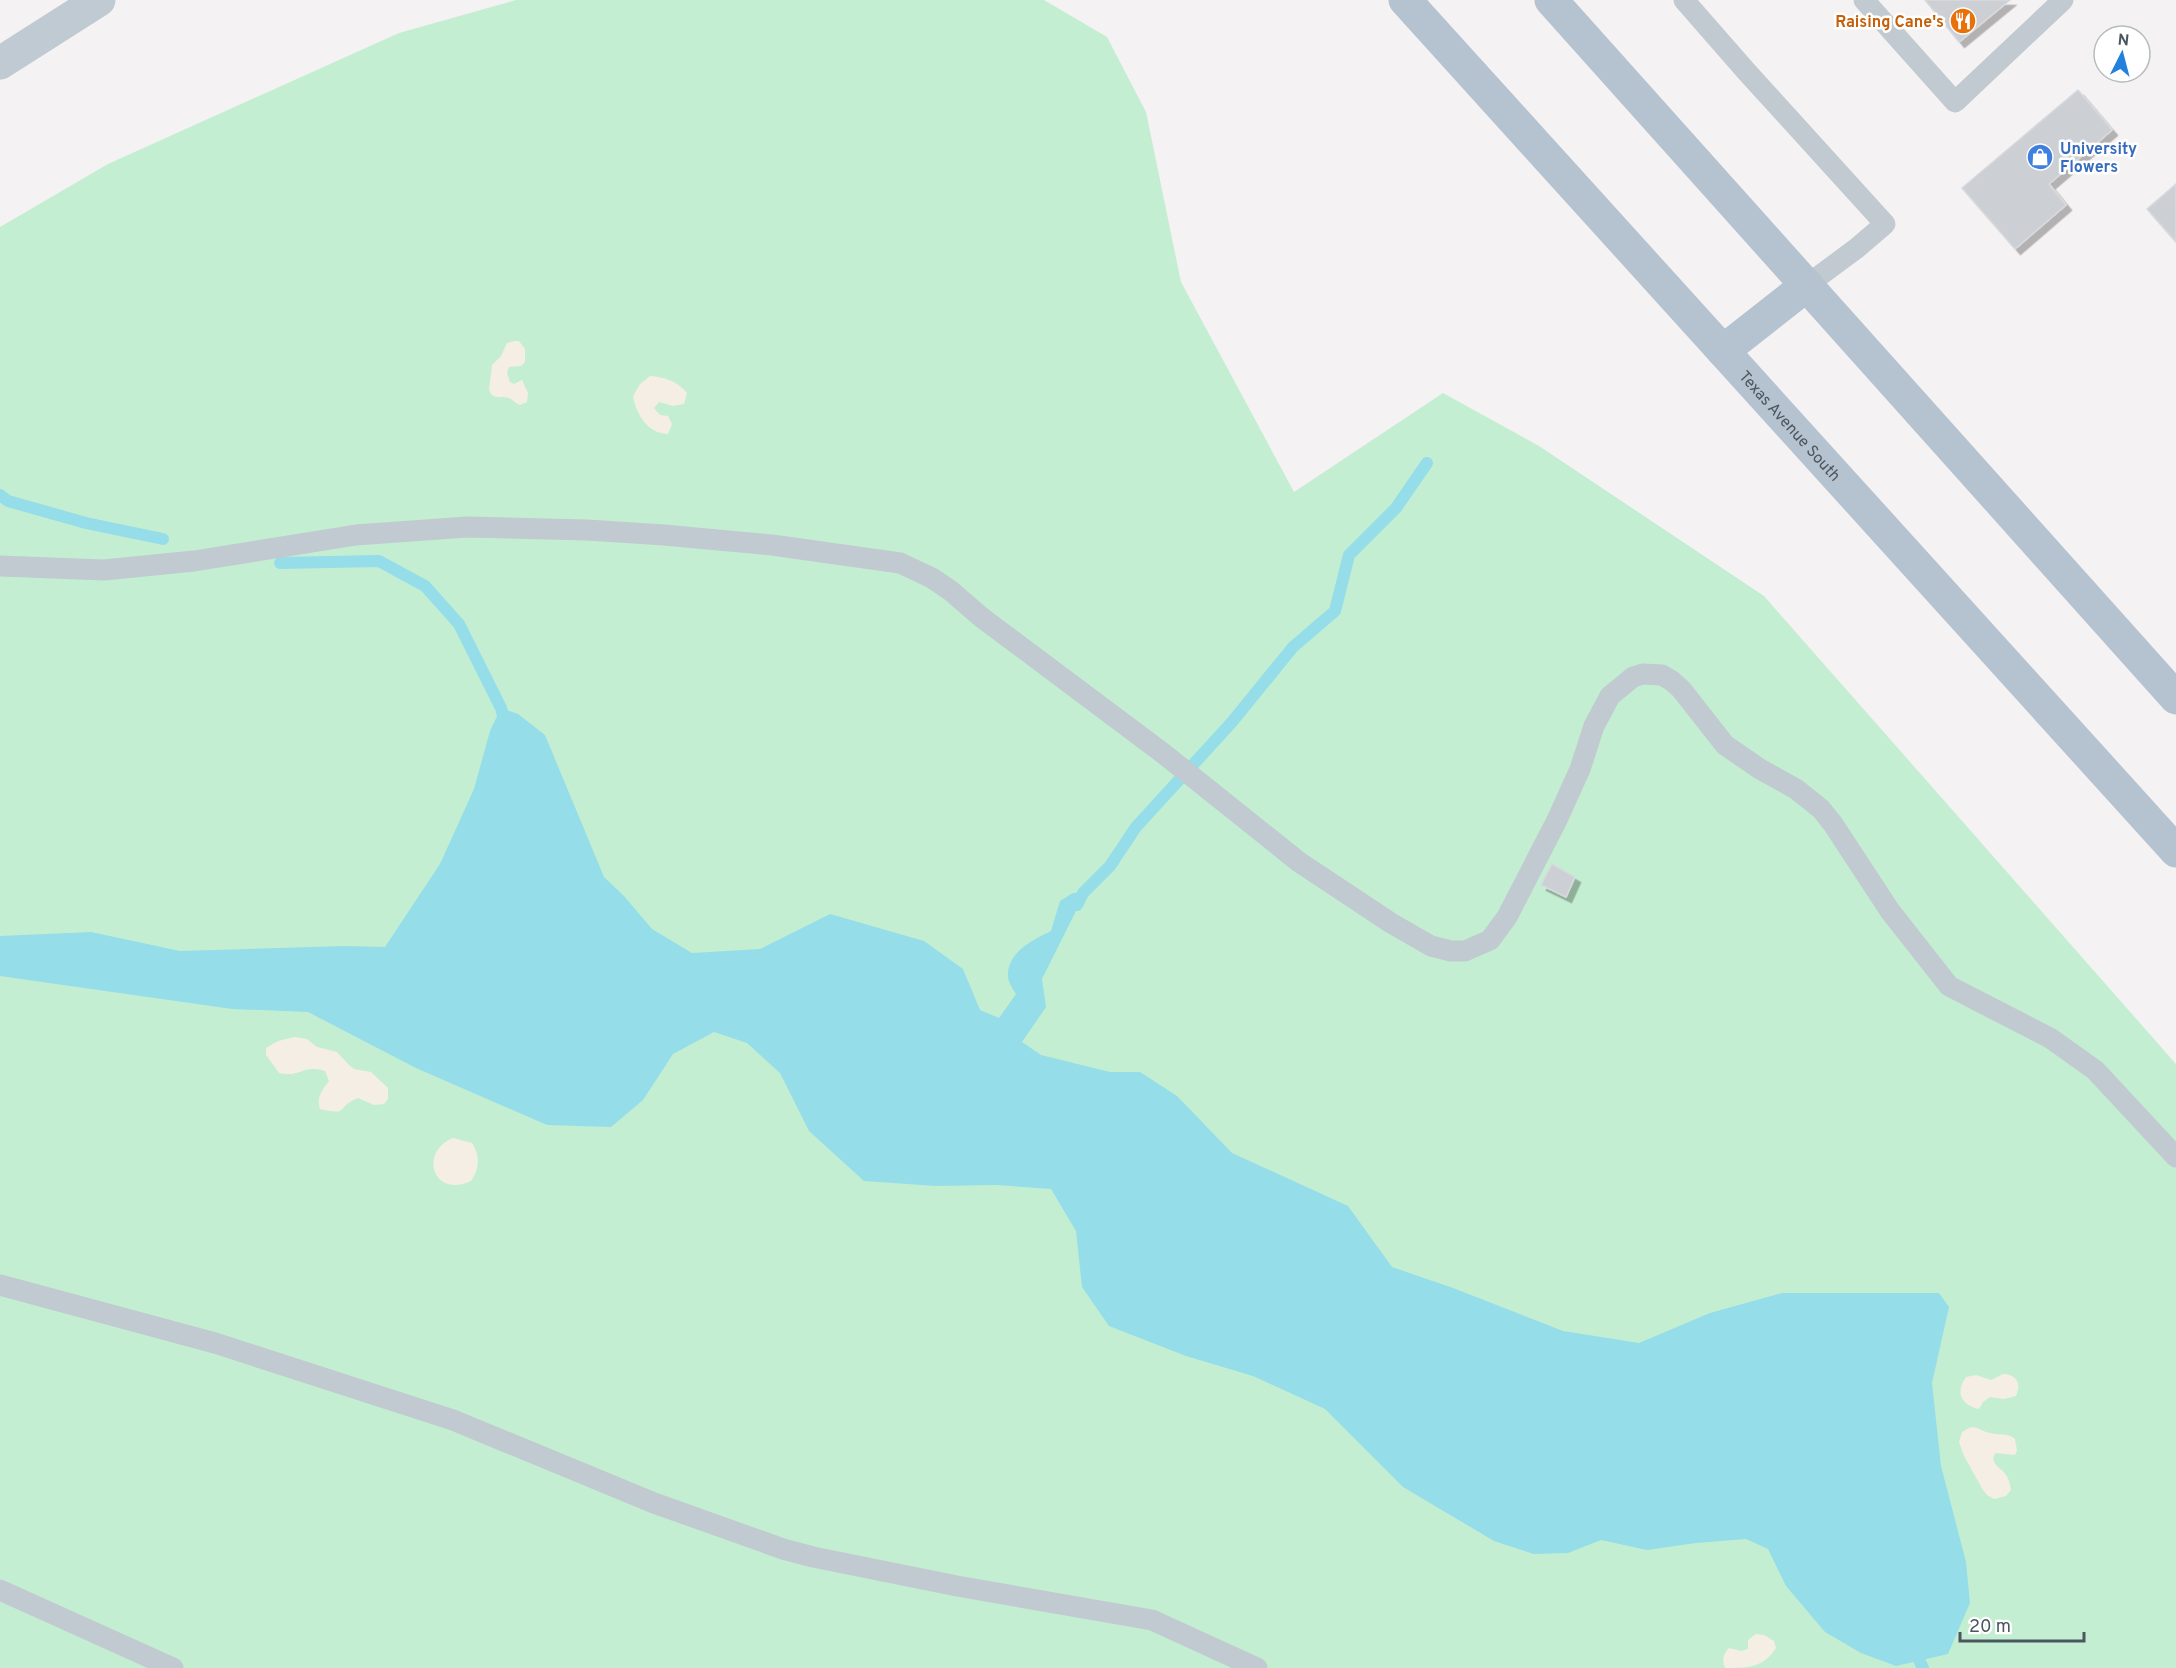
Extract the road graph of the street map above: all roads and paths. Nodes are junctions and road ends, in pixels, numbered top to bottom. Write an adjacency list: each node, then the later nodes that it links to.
1 (99, 0): 7 (street)
2 (1405, 0): 9 (main road, Texas Avenue South)
3 (1551, 0): 8 (main road)
4 (1684, 0): 8 (lane)
5 (1864, 0): 6 (lane)
6 (2063, 0)
7 (0, 63)
8 (1807, 285): 9 (main road); 11 (main road)
9 (1723, 351): 12 (main road, Texas Avenue South)
10 (0, 566): 13 (lane)
11 (2176, 698)
12 (2176, 851)
13 (2176, 1157)
14 (0, 1285): 17 (lane)
15 (0, 1590): 16 (lane)
16 (173, 1668)
17 (1257, 1668)

